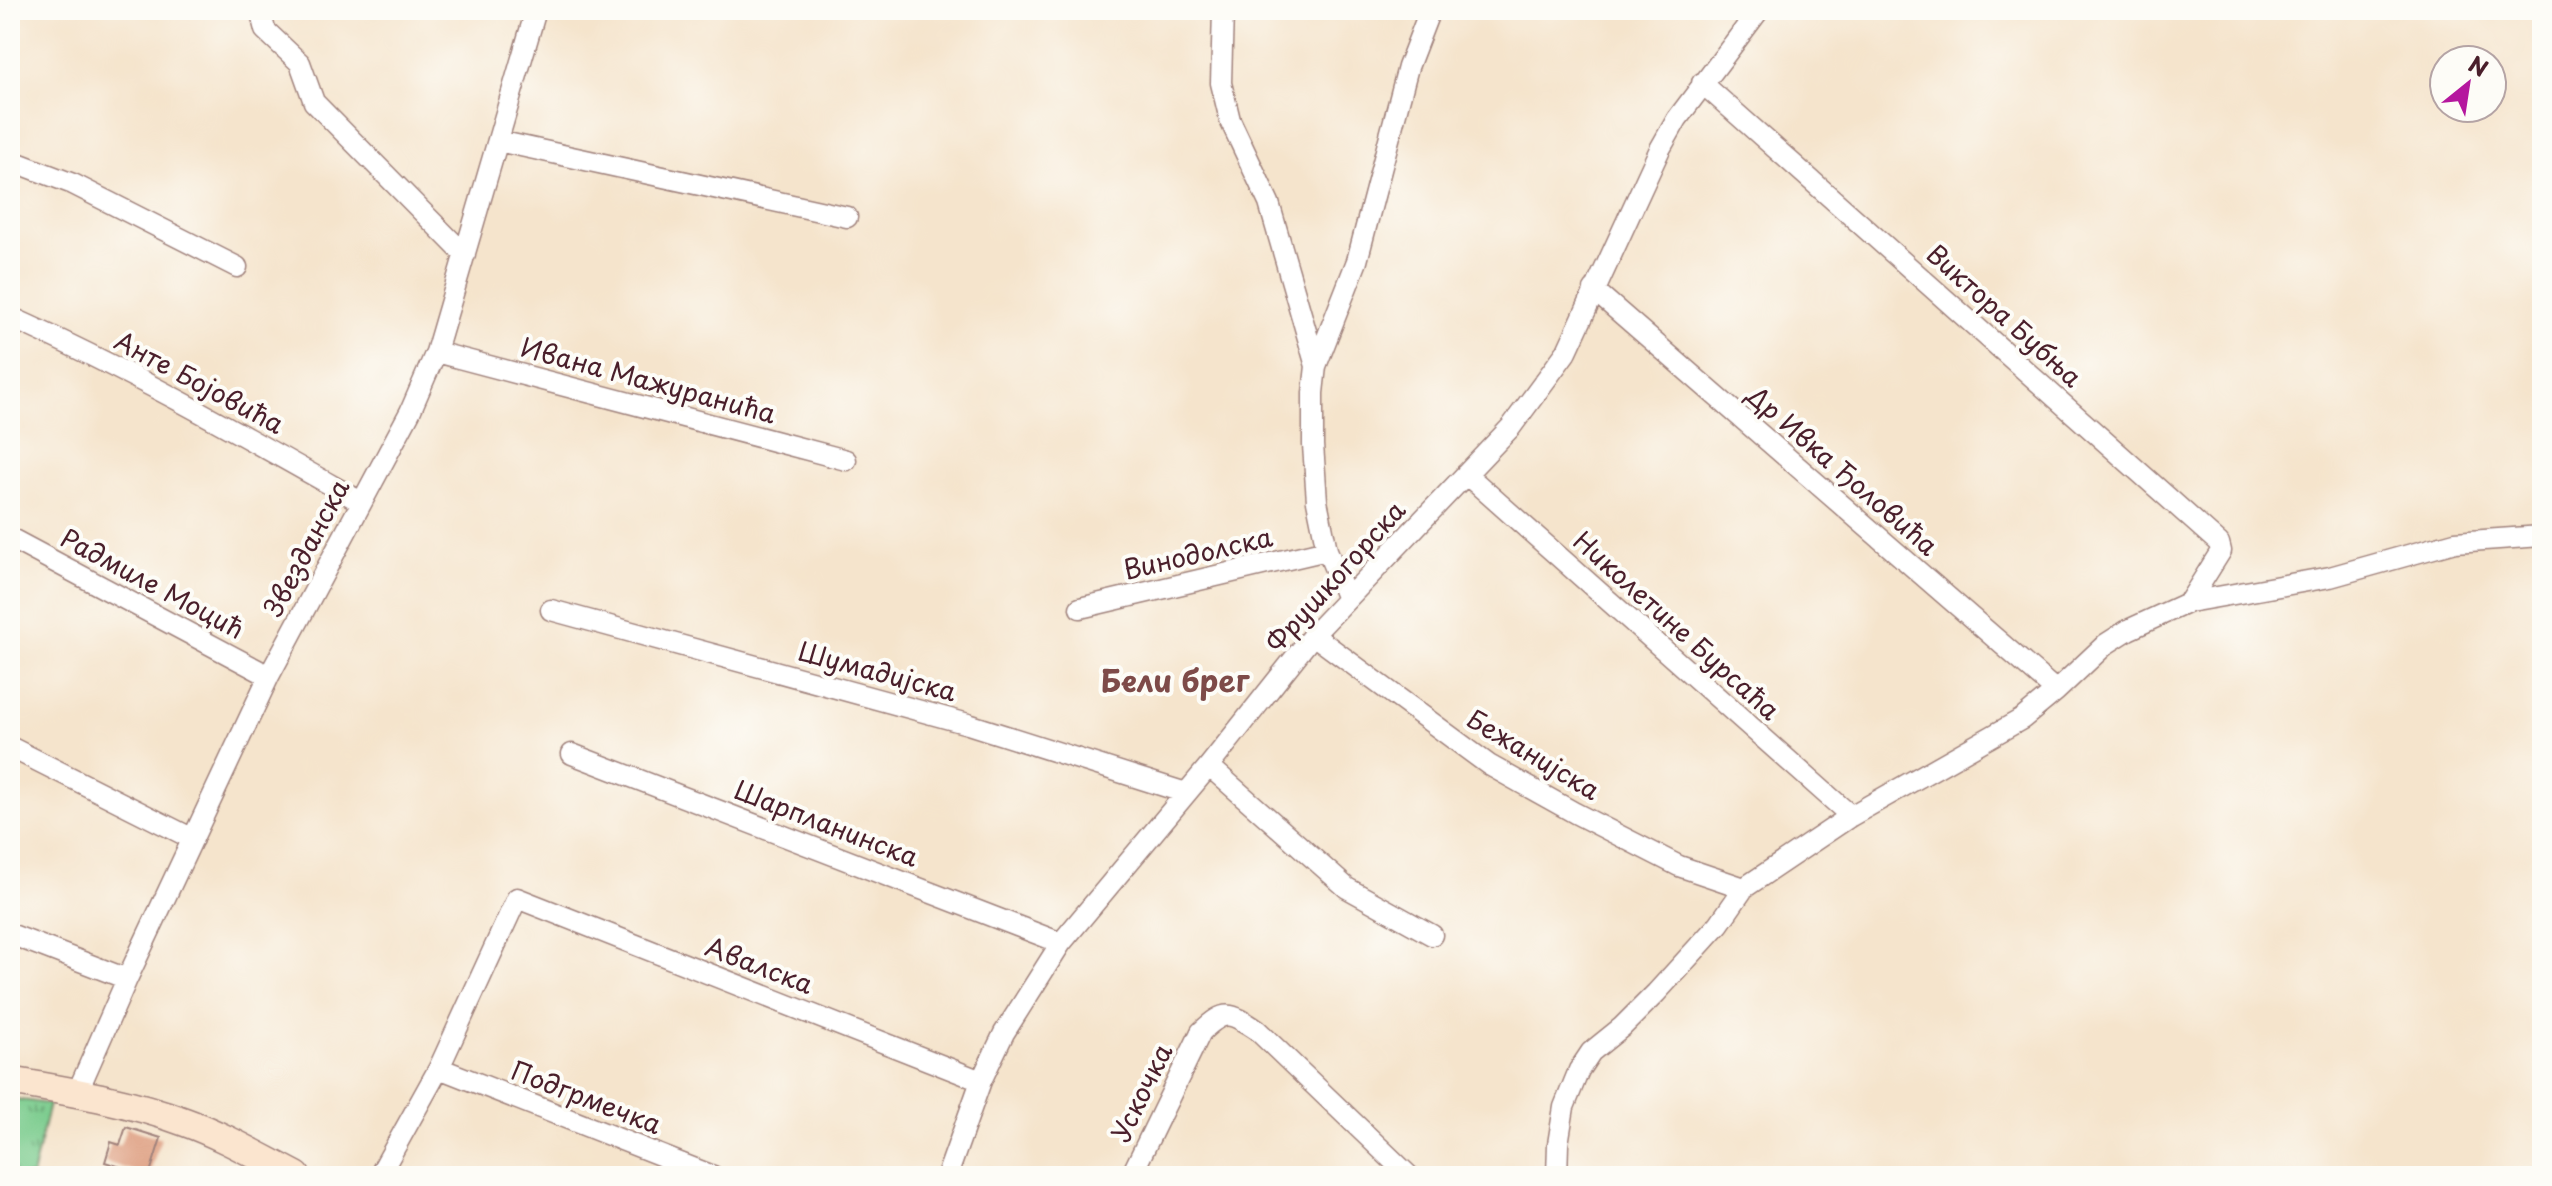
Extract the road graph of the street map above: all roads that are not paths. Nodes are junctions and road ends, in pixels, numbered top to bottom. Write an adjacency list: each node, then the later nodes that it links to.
1 (260, 10): 10 (street)
2 (536, 10): 7 (street, Звезданска)
3 (1223, 10): 15 (street)
4 (1430, 10): 15 (street)
5 (1759, 10): 6 (street, Фрушкогорска)
6 (1702, 83): 12 (street, Фрушкогорска); 23 (street, Виктора Бубња)
7 (498, 141): 9 (street); 10 (street, Звезданска)
8 (10, 160): 11 (street)
9 (847, 217)
10 (465, 255): 14 (street, Звезданска)
11 (237, 267)
12 (1594, 290): 17 (street, Фрушкогорска); 28 (street, Др Ивка Ђоловића)
13 (10, 317): 18 (street, Анте Бојовића)
14 (436, 352): 16 (street, Ивана Мажуранића); 18 (street, Звезданска)
15 (1316, 366): 21 (street)
16 (846, 460)
17 (1466, 474): 22 (street, Фрушкогорска); 33 (street, Николетине Бурсаћа)
18 (361, 502): 27 (street, Звезданска)
19 (2542, 536): 23 (street)
20 (10, 538): 27 (street, Радмиле Моцић)
21 (1327, 550): 22 (street); 24 (street, Винодолска)
22 (1347, 599): 26 (street, Фрушкогорска)
23 (2189, 602): 28 (street)
24 (1080, 608)
25 (551, 610): 32 (street, Шумадијска)
26 (1313, 635): 31 (street, Фрушкогорска); 35 (street, Бежанијска)
27 (269, 676): 34 (street, Звезданска)
28 (2056, 691): 33 (street)
29 (10, 747): 34 (street)
30 (572, 754): 38 (street, Шарпланинска)
31 (1209, 766): 32 (street, Фрушкогорска); 37 (street)
32 (1186, 793): 38 (street, Фрушкогорска)
33 (1851, 816): 35 (street)
34 (193, 839): 39 (street, Звезданска)
35 (1744, 888): 50 (street)
36 (10, 934): 39 (street)
37 (1432, 935)
38 (1061, 943): 42 (street, Фрушкогорска)
39 (127, 979): 43 (street, Звезданска)
40 (439, 1068): 42 (street, Авалска); 45 (street); 46 (street, Подгрмечка)
41 (10, 1081): 43 (main road)
42 (981, 1081): 47 (street, Фрушкогорска)
43 (77, 1093): 44 (main road)
44 (296, 1176)
45 (379, 1176)
46 (713, 1176)
47 (947, 1176)
48 (1131, 1176): 49 (street, Ускочка)
49 (1409, 1176)
50 (1557, 1176)

